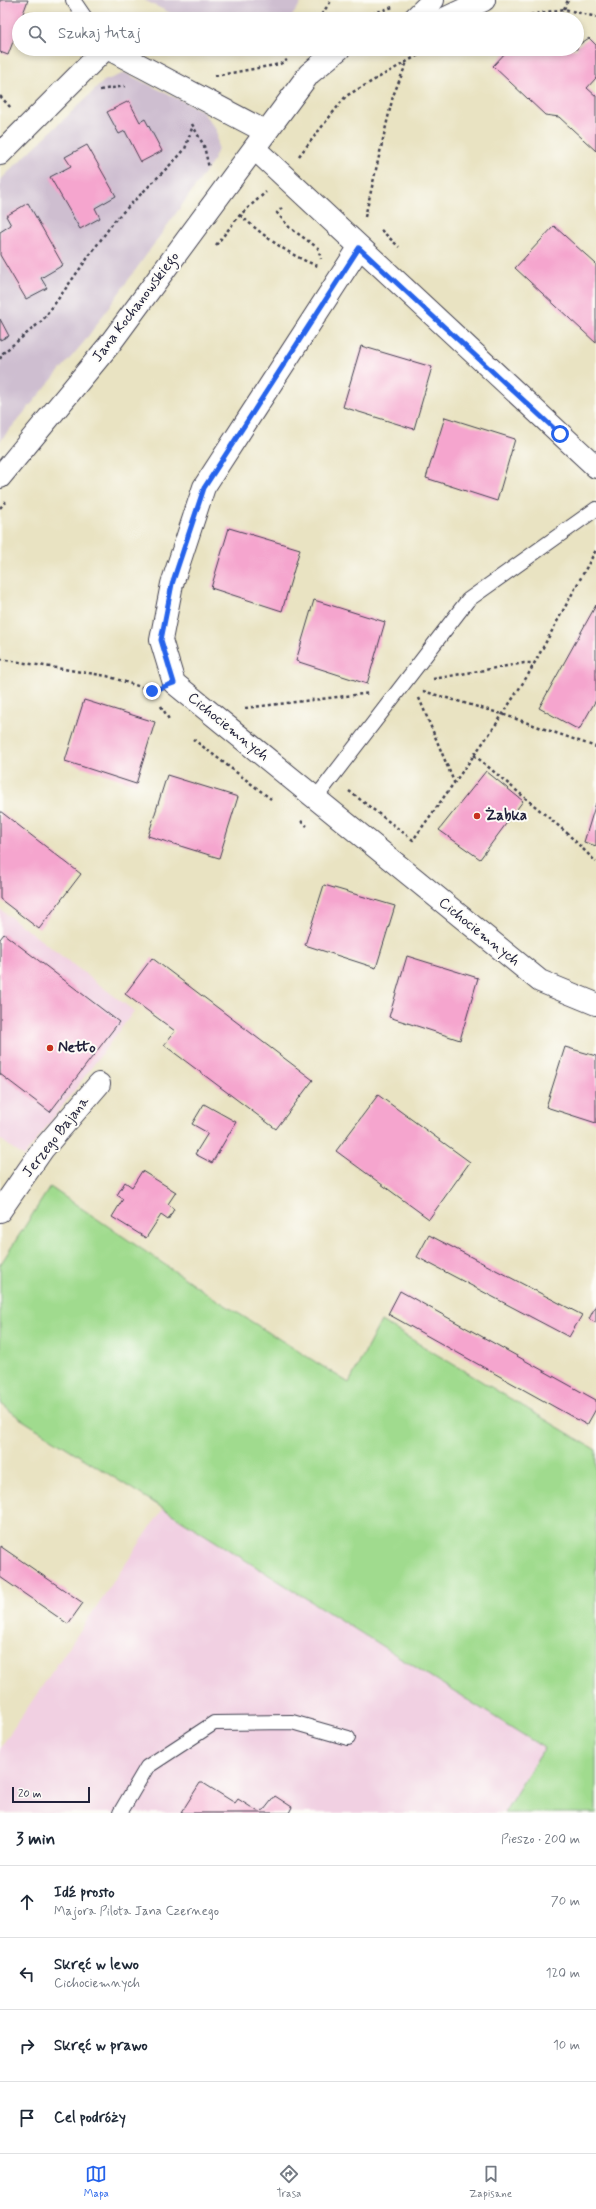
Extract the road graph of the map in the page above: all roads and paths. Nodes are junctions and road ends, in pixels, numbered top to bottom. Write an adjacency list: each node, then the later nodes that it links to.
1 (73, 0): 7 (lane)
2 (332, 0): 8 (path)
3 (433, 0): 9 (street)
4 (484, 0): 10 (street)
5 (568, 0): 6 (path)
6 (564, 9): 11 (path); 12 (path)
7 (81, 12)
8 (323, 12)
9 (406, 12)
10 (459, 12)
11 (547, 12)
12 (576, 12)
13 (584, 14): 14 (path)
14 (596, 17)
15 (98, 56): 23 (street)
16 (122, 56): 21 (street)
17 (331, 56): 26 (street, Jana Kochanowskiego)
18 (417, 56): 20 (path)
19 (289, 59): 22 (path)
20 (407, 62): 28 (path); 32 (path)
21 (151, 71): 23 (path); 26 (street)
22 (210, 77)
23 (65, 89): 27 (street)
24 (190, 120): 25 (path)
25 (193, 125): 29 (path); 36 (path)
26 (260, 140): 33 (street); 38 (street, Jana Kochanowskiego)
27 (0, 154)
28 (295, 162)
29 (210, 176)
30 (284, 205): 34 (path)
31 (240, 215): 35 (path)
32 (365, 218)
33 (359, 248): 37 (street); 44 (street, Cichociemnych)
34 (322, 261)
35 (324, 268)
36 (0, 359)
37 (596, 467)
38 (0, 477)
39 (596, 509): 45 (lane)
40 (596, 550): 42 (path)
41 (0, 659): 44 (path)
42 (535, 662): 43 (path); 49 (path)
43 (430, 680)
44 (174, 683): 56 (street, Cichociemnych)
45 (400, 689): 48 (path); 53 (lane)
46 (418, 689): 49 (path)
47 (419, 697): 54 (path)
48 (249, 713)
49 (502, 714): 51 (path); 52 (path)
50 (193, 740): 55 (path)
51 (596, 747)
52 (474, 755): 54 (path); 57 (path)
53 (331, 778): 54 (path); 56 (lane)
54 (454, 782)
55 (271, 799)
56 (316, 799): 58 (street, Cichociemnych)
57 (596, 862)
58 (596, 1004)
59 (99, 1084): 60 (street, Jerzego Bajana)
60 (0, 1211)
61 (348, 1738): 62 (lane)
62 (120, 1813)

